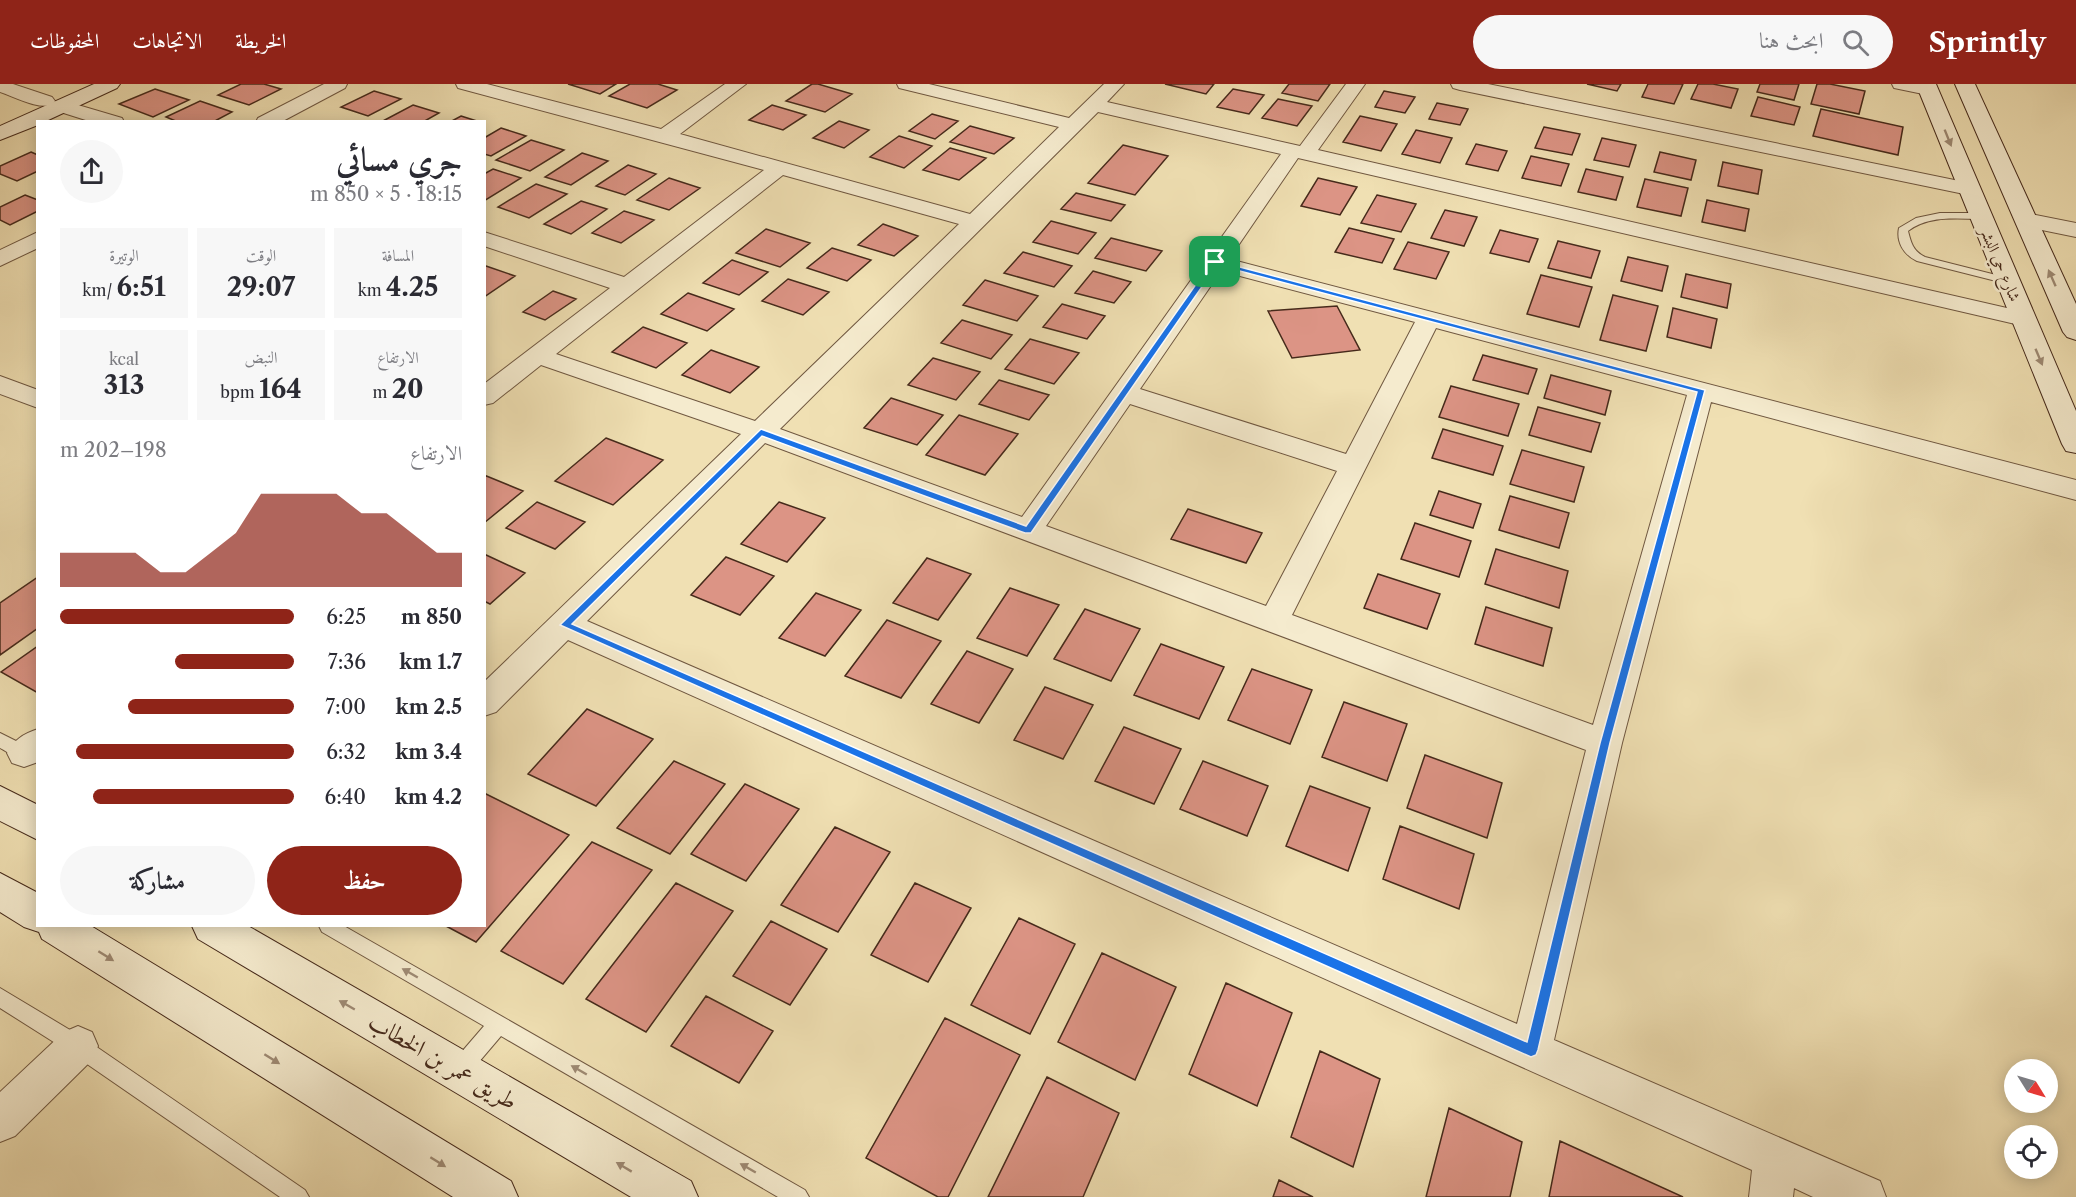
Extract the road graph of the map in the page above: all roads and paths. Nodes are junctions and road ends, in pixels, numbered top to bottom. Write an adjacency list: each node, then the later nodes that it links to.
1 (84, 84): 15 (street)
2 (110, 84): 15 (street)
3 (338, 84): 18 (street)
4 (465, 84): 14 (street)
5 (738, 84): 22 (street)
6 (906, 84): 20 (street)
7 (1115, 84): 16 (street)
8 (1356, 84): 23 (street)
9 (1460, 84): 25 (street)
10 (1901, 84): 13 (street)
11 (1965, 84): 27 (street)
12 (0, 86): 15 (street)
13 (1927, 86): 25 (street, شارع حي البشر, one-way to 25)
14 (508, 89): 22 (street)
15 (53, 104): 17 (street); 19 (street); 21 (street)
16 (1094, 105): 20 (street); 23 (street)
17 (108, 120)
18 (269, 120)
19 (0, 121)
20 (1074, 125): 28 (street)
21 (0, 134)
22 (664, 136): 24 (street)
23 (1299, 152): 33 (street); 38 (street)
24 (780, 168): 28 (street); 35 (street)
25 (1969, 189): 26 (street, شارع حي البشر)
26 (1980, 216): 34 (street, شارع حي البشر); 34 (lane)
27 (2026, 220): 29 (street); 36 (street, one-way to 27)
28 (975, 222): 47 (street)
29 (2076, 230)
30 (36, 240): 32 (street)
31 (486, 240): 35 (street)
32 (0, 259)
33 (1215, 262): 37 (street); 44 (street)
34 (2008, 281): 38 (street, شارع حي البشر)
35 (628, 286): 40 (street)
36 (2070, 305): 39 (street)
37 (1428, 318): 43 (street); 49 (street)
38 (2024, 319): 48 (street, شارع حي البشر, one-way to 48)
39 (2076, 332)
40 (538, 356): 45 (street); 47 (street)
41 (36, 372): 42 (street)
42 (4, 386): 46 (street)
43 (1701, 390): 50 (street); 55 (street)
44 (1124, 393): 49 (street); 51 (street)
45 (486, 395)
46 (36, 399)
47 (761, 432): 51 (street); 53 (street)
48 (2076, 444)
49 (1353, 466): 52 (street)
50 (2076, 490)
51 (1028, 530): 52 (street)
52 (1274, 621): 55 (street)
53 (565, 625): 54 (street); 66 (street)
54 (486, 701)
55 (1605, 743): 66 (street)
56 (0, 802): 57 (street)
57 (36, 823)
58 (0, 891): 59 (street)
59 (36, 913)
60 (58, 927): 71 (street, one-way to 71)
61 (214, 927): 67 (street, طريق عمر بن الخطاب, one-way to 61)
62 (330, 927): 64 (lane, one-way to 62)
63 (0, 997): 65 (lane)
64 (499, 1023): 67 (lane); 73 (lane, one-way to 64)
65 (78, 1046): 68 (street); 70 (lane)
66 (1531, 1050): 69 (street)
67 (459, 1070): 72 (street, طريق عمر بن الخطاب, one-way to 67)
68 (0, 1121)
69 (1773, 1177): 74 (street)
70 (298, 1197)
71 (495, 1197)
72 (675, 1197)
73 (798, 1197)
74 (1864, 1197)

